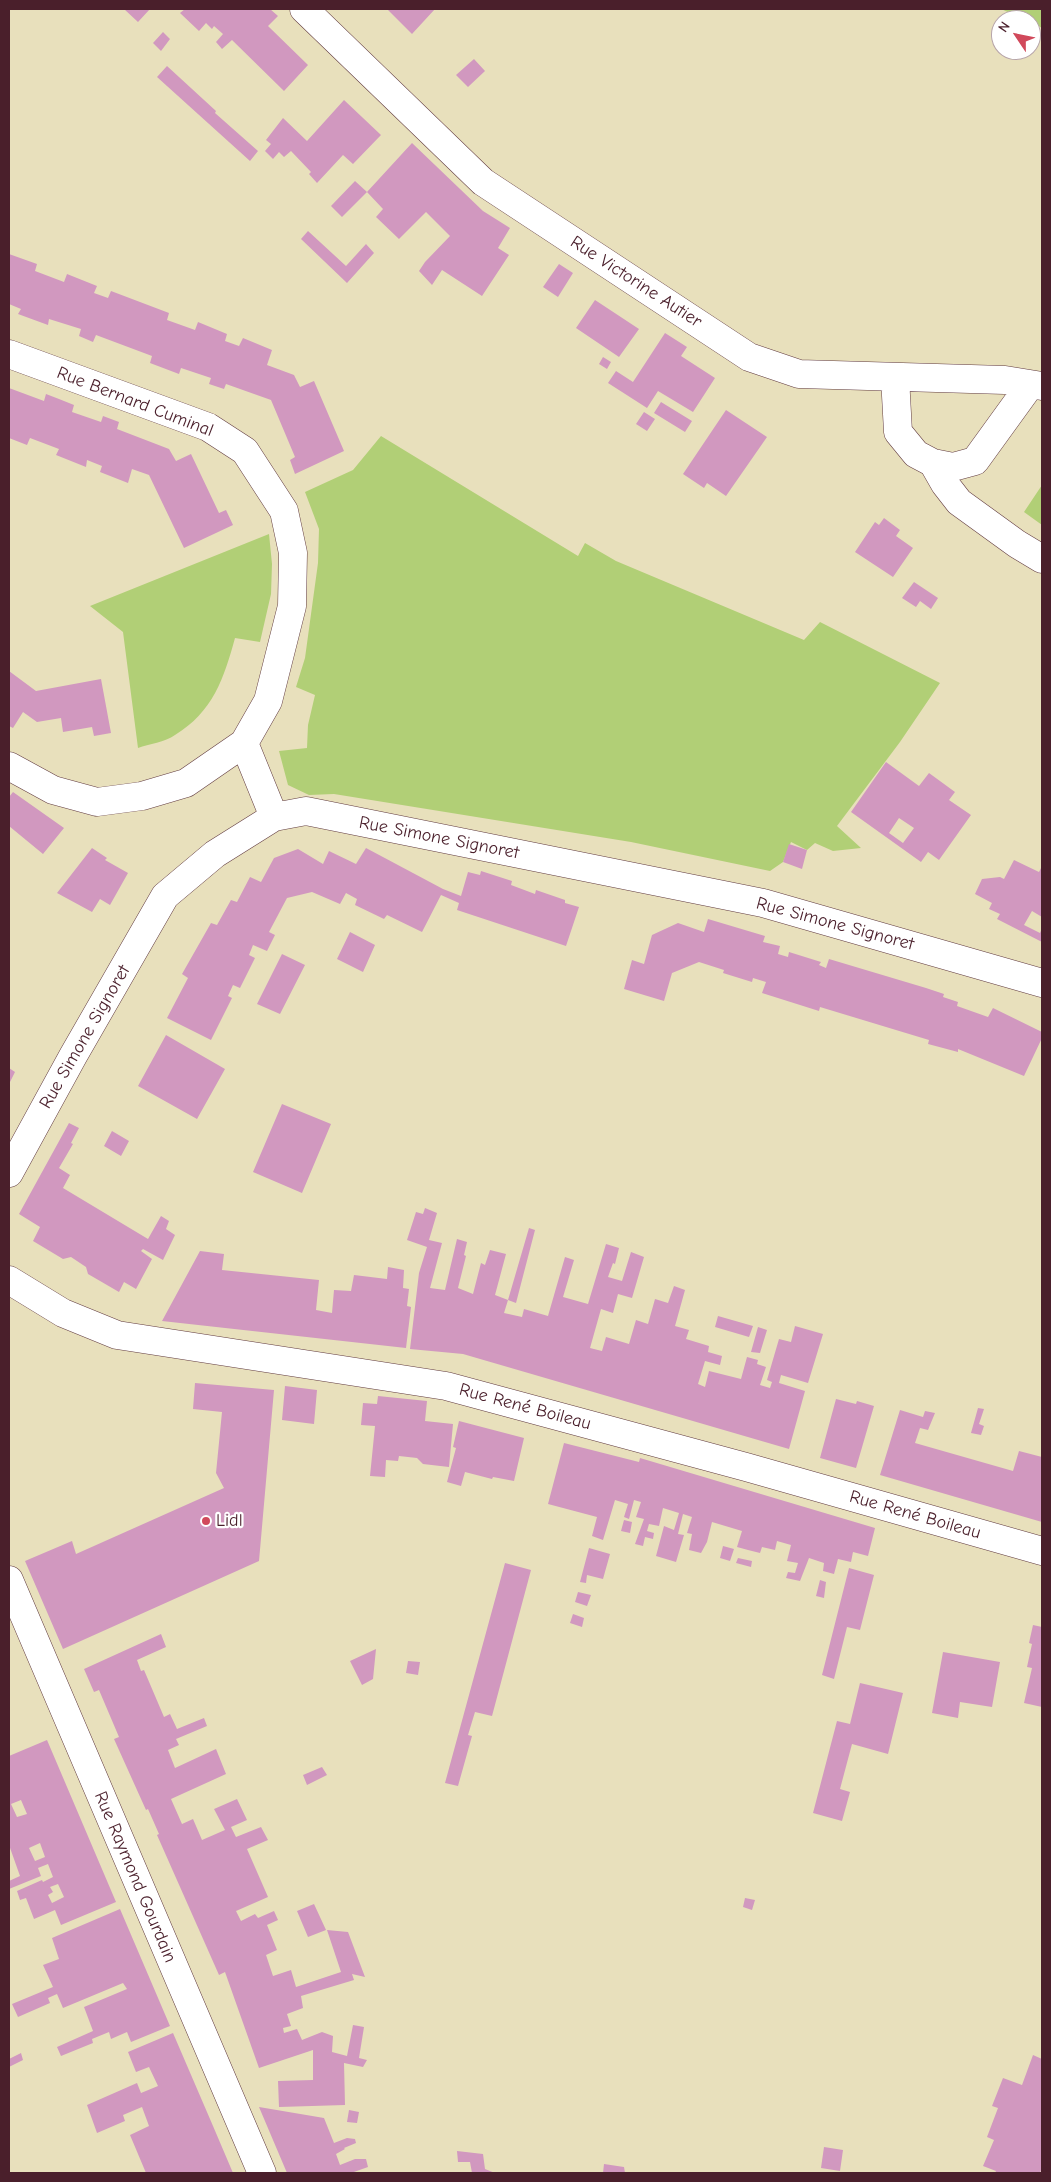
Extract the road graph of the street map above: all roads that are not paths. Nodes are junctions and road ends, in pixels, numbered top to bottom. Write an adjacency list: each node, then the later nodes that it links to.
1 (304, 9): 3 (street, Rue Victorine Autier)
2 (9, 354): 7 (street, Rue Bernard Cuminal)
3 (895, 377): 4 (street, Rue Victorine Autier); 5 (street)
4 (1036, 385): 5 (street)
5 (933, 463): 6 (street)
6 (1042, 559)
7 (244, 743): 8 (street, Rue Bernard Cuminal); 9 (street)
8 (9, 766)
9 (274, 817): 10 (street, Rue Simone Signoret); 11 (street, Rue Simone Signoret)
10 (1042, 983)
11 (9, 1173)
12 (9, 1280): 13 (street, Rue René Boileau)
13 (1042, 1551)
14 (9, 1580): 15 (street, Rue Raymond Gourdain)
15 (262, 2173)

